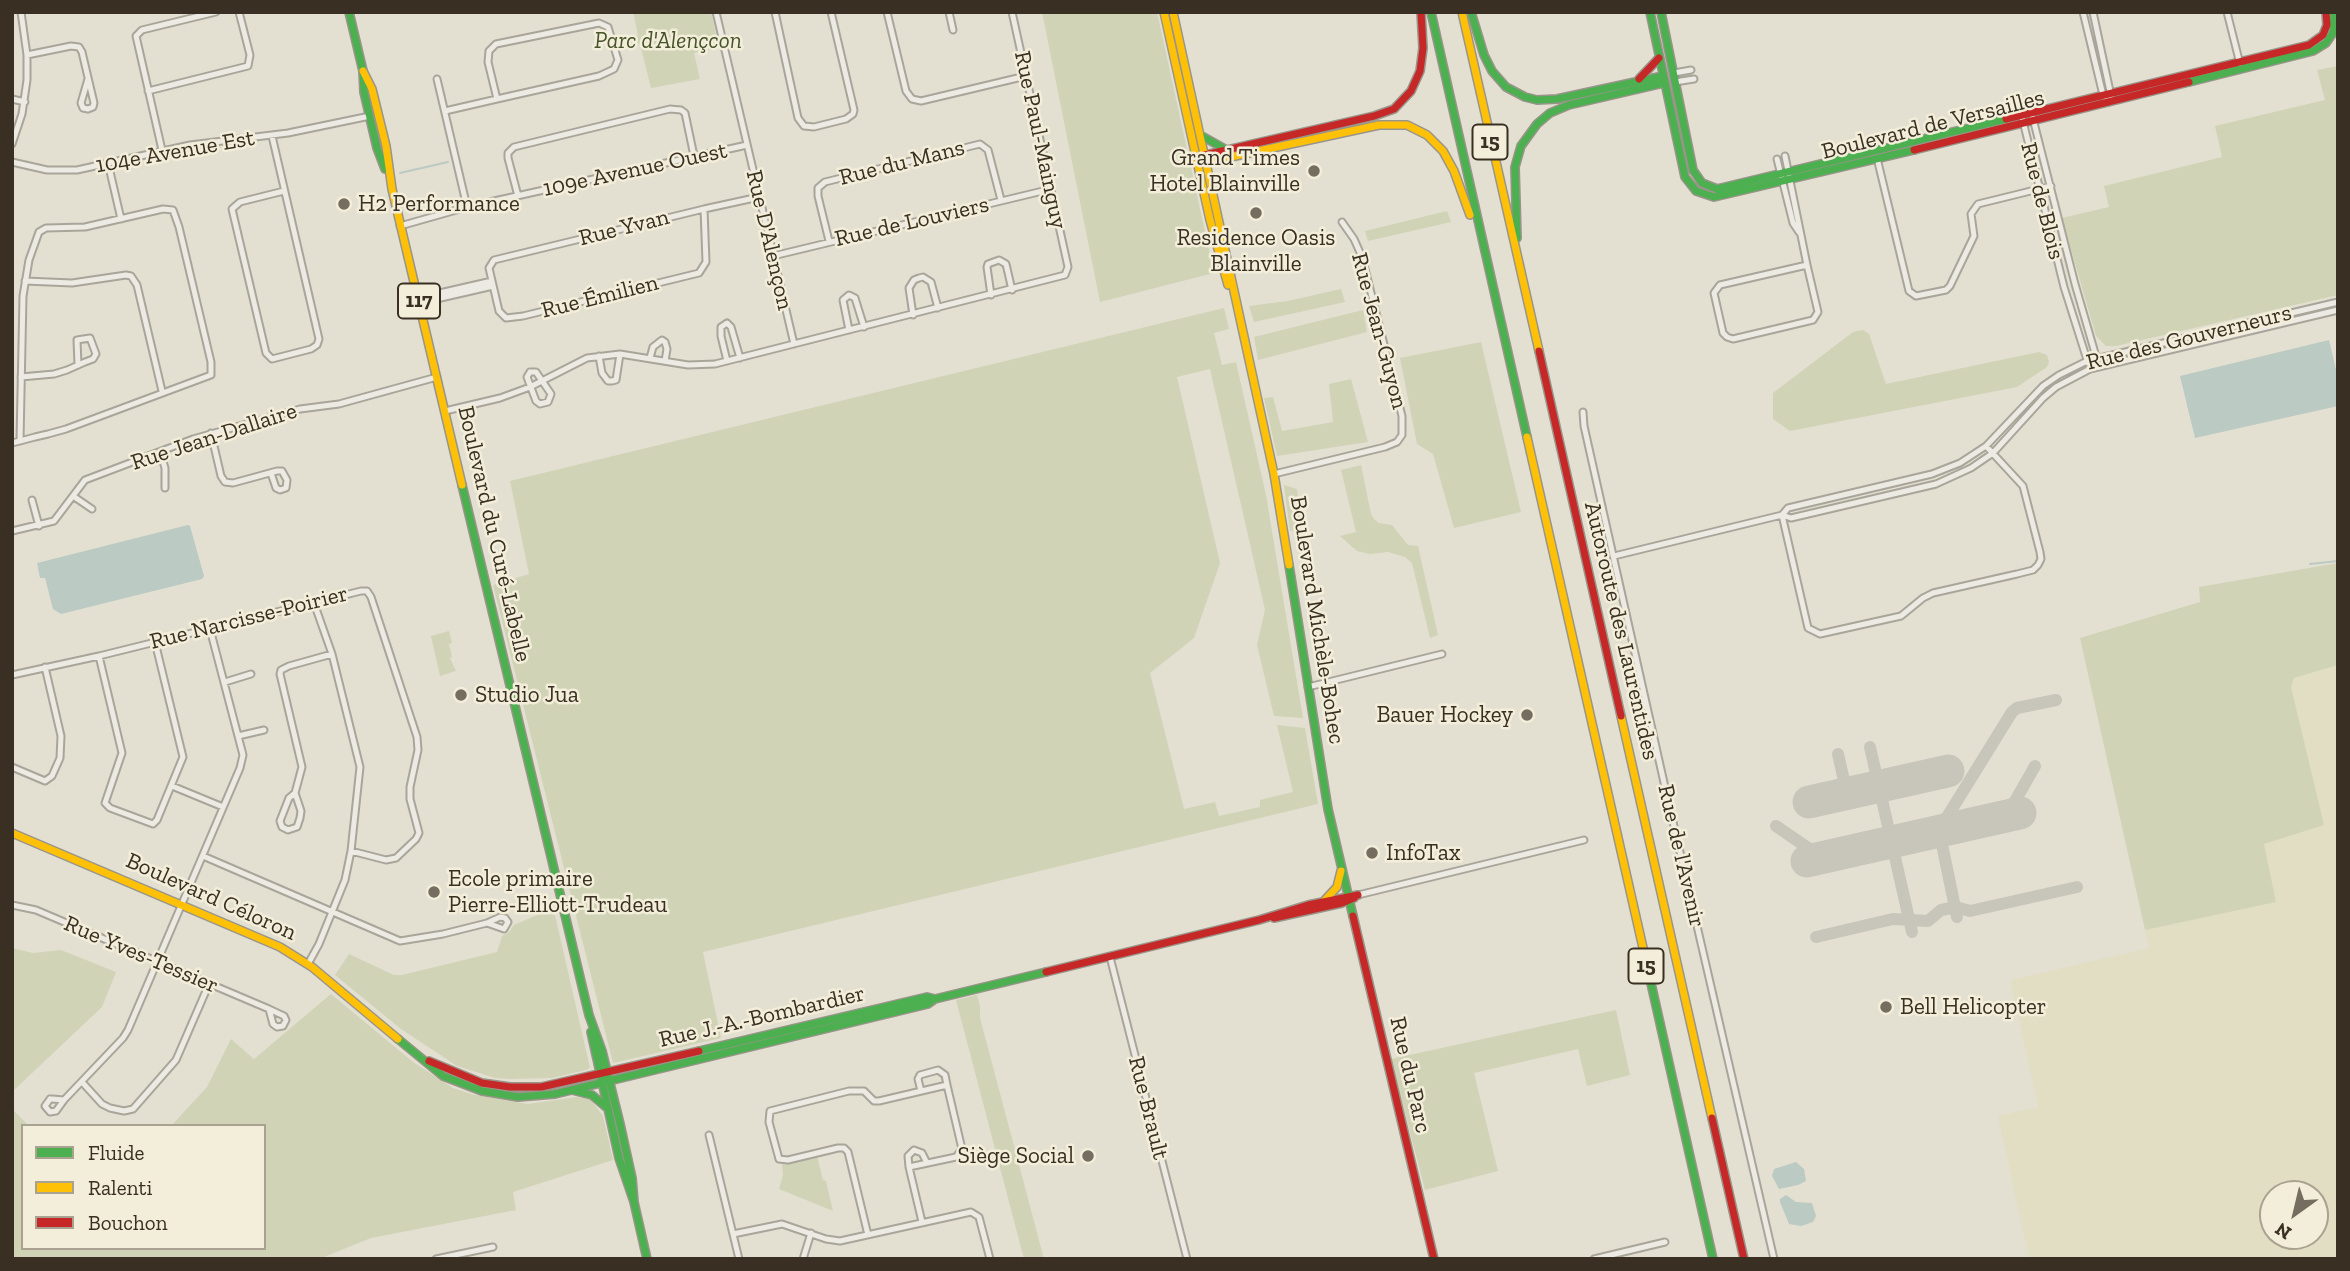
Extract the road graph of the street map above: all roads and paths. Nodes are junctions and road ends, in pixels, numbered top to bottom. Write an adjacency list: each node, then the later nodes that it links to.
1 (21, 12): 25 (street)
2 (216, 12): 36 (street)
3 (239, 12): 36 (street)
4 (349, 12): 45 (main road, Boulevard du Curé-Labelle / 117)
5 (716, 12): 51 (street, Rue D'Alençon)
6 (775, 12): 7 (street)
7 (831, 12)
8 (887, 12): 29 (street)
9 (949, 12): 24 (street)
10 (1012, 12): 29 (street, Rue Paul-Mainguy)
11 (1164, 12): 58 (main road, Boulevard Michèle-Bohec)
12 (1173, 12): 48 (main road, Boulevard Michèle-Bohec)
13 (1422, 12): 52 (main road)
14 (1431, 12): 75 (main road, 15)
15 (1462, 12): 78 (main road, Autoroute des Laurentides / 15)
16 (1471, 12): 35 (main road)
17 (1650, 12): 26 (main road, Boulevard de Versailles)
18 (1661, 12): 30 (main road, Boulevard de Versailles)
19 (2083, 12): 41 (street)
20 (2092, 12): 37 (street)
21 (2227, 12): 27 (street)
22 (2326, 12): 27 (main road, Boulevard de Versailles)
23 (2334, 12): 27 (main road, Boulevard de Versailles)
24 (953, 30)
25 (27, 55): 31 (street); 42 (street)
26 (1658, 58): 33 (main road, Boulevard de Versailles); 35 (main road)
27 (2240, 66): 37 (main road, Boulevard de Versailles); 41 (main road, Boulevard de Versailles)
28 (1691, 70): 30 (street)
29 (1026, 76): 63 (street, Rue Paul-Mainguy)
30 (1674, 77): 33 (main road); 34 (street); 61 (main road, Boulevard de Versailles)
31 (88, 79): 31 (street)
32 (437, 79): 44 (street)
33 (1663, 79): 35 (main road); 61 (main road, Boulevard de Versailles); 78 (main road)
34 (1693, 79)
35 (1636, 81)
36 (148, 91): 53 (street)
37 (2112, 93): 41 (main road, Boulevard de Versailles)
38 (12, 99): 42 (street)
39 (497, 99): 39 (street); 44 (street)
40 (2028, 99): 46 (street, Rue de Blois)
41 (2106, 99): 46 (main road, Boulevard de Versailles)
42 (24, 102): 50 (street)
43 (2018, 102): 47 (street, Rue de Blois)
44 (445, 111): 69 (street)
45 (374, 115): 49 (street, 104e Avenue Est); 73 (main road, Boulevard du Curé-Labelle / 117)
46 (2032, 117): 47 (main road, Boulevard de Versailles); 62 (street, Rue de Blois)
47 (2022, 120): 56 (main road, Boulevard de Versailles); 61 (main road, Boulevard de Versailles); 64 (street, Rue de Blois)
48 (1200, 135): 52 (main road); 58 (main road, Boulevard Michèle-Bohec)
49 (272, 136): 53 (street, 104e Avenue Est); 65 (street)
50 (12, 144)
51 (747, 145): 54 (street, 109e Avenue Ouest); 67 (street, Rue D'Alençon)
52 (1225, 149): 58 (main road)
53 (162, 150): 60 (street, 104e Avenue Est)
54 (694, 156): 66 (street, 109e Avenue Ouest); 66 (street)
55 (1785, 156): 61 (street)
56 (1877, 158): 61 (main road, Boulevard de Versailles); 64 (street)
57 (1777, 159): 61 (street)
58 (1201, 160): 75 (main road); 118 (main road, Boulevard Michèle-Bohec)
59 (12, 162): 60 (street, 104e Avenue Est)
60 (108, 163): 71 (street)
61 (1786, 177): 77 (street)
62 (2050, 186): 64 (street); 81 (street, Rue de Blois)
63 (1051, 189): 68 (street, Rue de Louviers); 83 (street, Rue Paul-Mainguy)
64 (2040, 189): 82 (street, Rue de Blois)
65 (284, 191): 65 (street)
66 (517, 196): 69 (street, 109e Avenue Ouest)
67 (759, 197): 70 (street, Rue Yvan); 76 (street, Rue D'Alençon)
68 (1001, 200): 74 (street, Rue de Louviers); 74 (street, Rue du Mans)
69 (467, 207): 73 (street, 109e Avenue Ouest)
70 (704, 209): 80 (street, Rue Yvan); 80 (street, Rue Émilien)
71 (121, 219): 79 (street); 108 (street)
72 (1342, 222): 118 (street, Rue Jean-Guyon)
73 (400, 226): 85 (main road, Boulevard du Curé-Labelle / 117)
74 (829, 242): 76 (street, Rue de Louviers)
75 (1483, 246): 188 (main road, 15)
76 (773, 256): 92 (street, Rue D'Alençon)
77 (1807, 265): 77 (street)
78 (1519, 270): 189 (main road, Autoroute des Laurentides / 15)
79 (25, 281): 104 (street); 108 (street)
80 (493, 283): 85 (street)
81 (2075, 284): 82 (street, Rue de Blois); 97 (street, Rue de Blois)
82 (2064, 288): 100 (street, Rue de Blois)
83 (1012, 290): 84 (street); 84 (street)
84 (991, 295): 87 (street)
85 (418, 301): 105 (main road, Boulevard du Curé-Labelle / 117)
86 (2338, 302): 97 (street, Rue des Gouverneurs)
87 (938, 308): 89 (street); 89 (street)
88 (2338, 310): 102 (street, Rue des Gouverneurs)
89 (913, 315): 90 (street)
90 (864, 327): 91 (street); 91 (street)
91 (849, 330): 92 (street)
92 (794, 344): 96 (street)
93 (621, 354): 94 (street); 94 (street); 95 (street)
94 (599, 356): 106 (street)
95 (650, 358): 98 (street); 98 (street)
96 (740, 358): 99 (street); 99 (street)
97 (2097, 359): 100 (street, Rue des Gouverneurs); 102 (street, Rue de Blois)
98 (665, 361): 99 (street)
99 (727, 361)
100 (2087, 361): 103 (street, Rue de Blois); 114 (street, Rue des Gouverneurs)
101 (78, 365): 101 (street); 104 (street)
102 (2100, 366): 103 (street, Rue des Gouverneurs)
103 (2090, 369): 116 (street, Rue des Gouverneurs)
104 (21, 377): 112 (street)
105 (437, 377): 109 (main road, Boulevard du Curé-Labelle / 117); 111 (street, Rue Jean-Dallaire)
106 (542, 380): 107 (street); 107 (street); 107 (street)
107 (530, 387): 109 (street)
108 (162, 391): 112 (street)
109 (445, 411): 163 (main road, Boulevard du Curé-Labelle / 117)
110 (1583, 412): 126 (street, Rue de l'Avenir)
111 (211, 433): 115 (street, Rue Jean-Dallaire); 117 (street)
112 (20, 441): 113 (street)
113 (12, 443)
114 (1986, 446): 116 (street); 123 (street, Rue des Gouverneurs)
115 (160, 452): 119 (street); 120 (street, Rue Jean-Dallaire)
116 (1993, 453): 123 (street, Rue des Gouverneurs); 123 (street)
117 (271, 473)
118 (1274, 474): 137 (main road, Boulevard Michèle-Bohec)
119 (165, 488)
120 (72, 496): 122 (street); 124 (street, Rue Jean-Dallaire)
121 (32, 500): 124 (street)
122 (92, 509)
123 (1782, 515): 126 (street, Rue des Gouverneurs)
124 (38, 526): 125 (street, Rue Jean-Dallaire)
125 (12, 531)
126 (1614, 556): 190 (street, Rue de l'Avenir)
127 (314, 603): 128 (street, Rue Narcisse-Poirier); 130 (street); 146 (street, Rue Narcisse-Poirier)
128 (210, 629): 129 (street, Rue Narcisse-Poirier); 136 (street)
129 (155, 642): 132 (street, Rue Narcisse-Poirier); 141 (street)
130 (332, 654): 142 (street); 146 (street)
131 (1442, 654): 137 (street)
132 (99, 656): 133 (street, Rue Narcisse-Poirier); 141 (street)
133 (45, 667): 135 (street, Rue Narcisse-Poirier); 140 (street)
134 (251, 674): 136 (street)
135 (12, 675)
136 (225, 682): 139 (street)
137 (1308, 687): 148 (main road, Boulevard Michèle-Bohec)
138 (264, 730): 139 (street)
139 (239, 736): 143 (street)
140 (12, 768)
141 (172, 786): 143 (street)
142 (295, 793): 142 (street)
143 (223, 807): 147 (street)
144 (12, 833): 153 (main road, Boulevard Céloron)
145 (1584, 840): 149 (street, Rue J.-A.-Bombardier)
146 (351, 851): 154 (street)
147 (203, 856): 153 (street); 154 (street)
148 (1341, 867): 150 (main road, Boulevard Michèle-Bohec); 151 (main road)
149 (1359, 895): 150 (main road, Rue J.-A.-Bombardier)
150 (1349, 898): 151 (main road, Rue J.-A.-Bombardier); 155 (main road, Rue J.-A.-Bombardier); 186 (main road, Rue du Parc)
151 (1323, 902): 155 (main road, Rue J.-A.-Bombardier)
152 (12, 905): 158 (street, Rue Yves-Tessier)
153 (182, 905): 158 (street); 159 (main road, Boulevard Céloron)
154 (333, 912): 156 (street); 159 (street)
155 (1259, 920): 157 (main road, Rue J.-A.-Bombardier)
156 (487, 923)
157 (1110, 957): 163 (main road, Rue J.-A.-Bombardier); 185 (street, Rue Brault)
158 (157, 962): 160 (street, Rue Yves-Tessier); 164 (street)
159 (308, 964): 162 (main road, Boulevard Céloron)
160 (209, 984): 161 (street, Rue Yves-Tessier); 164 (street)
161 (269, 1009)
162 (411, 1049): 163 (main road, Boulevard Céloron); 166 (main road, Boulevard Céloron)
163 (604, 1078): 166 (main road, Boulevard Céloron); 169 (main road, Boulevard du Curé-Labelle / 117); 173 (main road, Boulevard du Curé-Labelle / 117)
164 (82, 1082): 168 (street)
165 (947, 1085): 167 (street); 167 (street); 171 (street)
166 (572, 1090): 169 (main road)
167 (921, 1091): 177 (street)
168 (64, 1100)
169 (607, 1110): 173 (main road, Boulevard du Curé-Labelle / 117)
170 (709, 1135): 176 (street)
171 (927, 1163): 172 (street); 172 (street)
172 (909, 1167): 174 (street)
173 (634, 1202): 181 (main road, Boulevard du Curé-Labelle / 117)
174 (922, 1222): 177 (street); 184 (street)
175 (811, 1233): 176 (street); 177 (street); 183 (street)
176 (733, 1234): 182 (street)
177 (868, 1235)
178 (1665, 1242): 187 (street)
179 (493, 1247): 180 (street)
180 (440, 1258)
181 (647, 1259)
182 (739, 1259)
183 (803, 1259)
184 (990, 1259)
185 (1187, 1259)
186 (1434, 1259)
187 (1594, 1259)
188 (1713, 1259)
189 (1744, 1259)
190 (1774, 1259)

